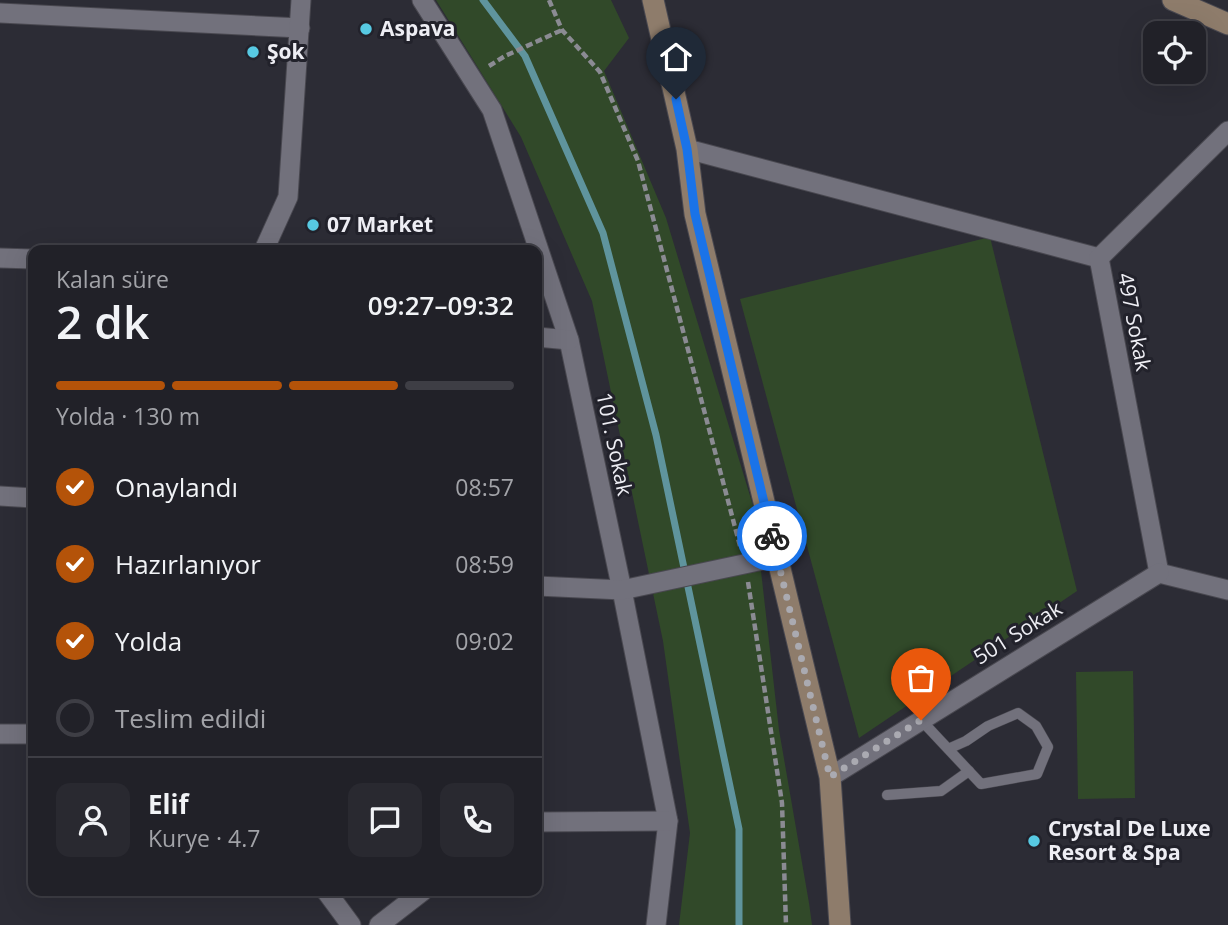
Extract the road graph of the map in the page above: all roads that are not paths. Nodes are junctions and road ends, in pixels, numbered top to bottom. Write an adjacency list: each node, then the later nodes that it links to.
1 (301, 0): 7 (street)
2 (422, 0): 11 (street, 101. Sokak)
3 (653, 0): 9 (street)
4 (1173, 0): 6 (street)
5 (0, 13): 7 (street)
6 (1228, 24)
7 (300, 28): 10 (street)
8 (1228, 131): 13 (street, 497 Sokak)
9 (687, 149): 13 (street); 20 (street)
10 (266, 245)
11 (537, 245)
12 (0, 258): 14 (street)
13 (1099, 258): 21 (street, 497 Sokak)
14 (28, 259)
15 (542, 259): 17 (street, 101. Sokak)
16 (542, 337): 17 (street)
17 (569, 340): 23 (street, 101. Sokak)
18 (0, 496): 19 (street)
19 (28, 498)
20 (777, 557): 23 (street); 30 (street)
21 (1159, 573): 24 (street); 25 (street, 501 Sokak)
22 (542, 586): 23 (street)
23 (622, 590): 32 (street, 101. Sokak)
24 (1228, 590)
25 (921, 720): 28 (lane); 30 (street, 501 Sokak)
26 (0, 734): 27 (street)
27 (28, 734)
28 (948, 748): 29 (lane); 29 (lane)
29 (969, 771): 31 (lane)
30 (830, 777): 39 (street)
31 (887, 794)
32 (668, 821): 33 (street); 38 (street, 101. Sokak)
33 (542, 822)
34 (330, 896): 36 (street)
35 (417, 896): 37 (street)
36 (351, 925)
37 (379, 925)
38 (656, 925)
39 (840, 925)

